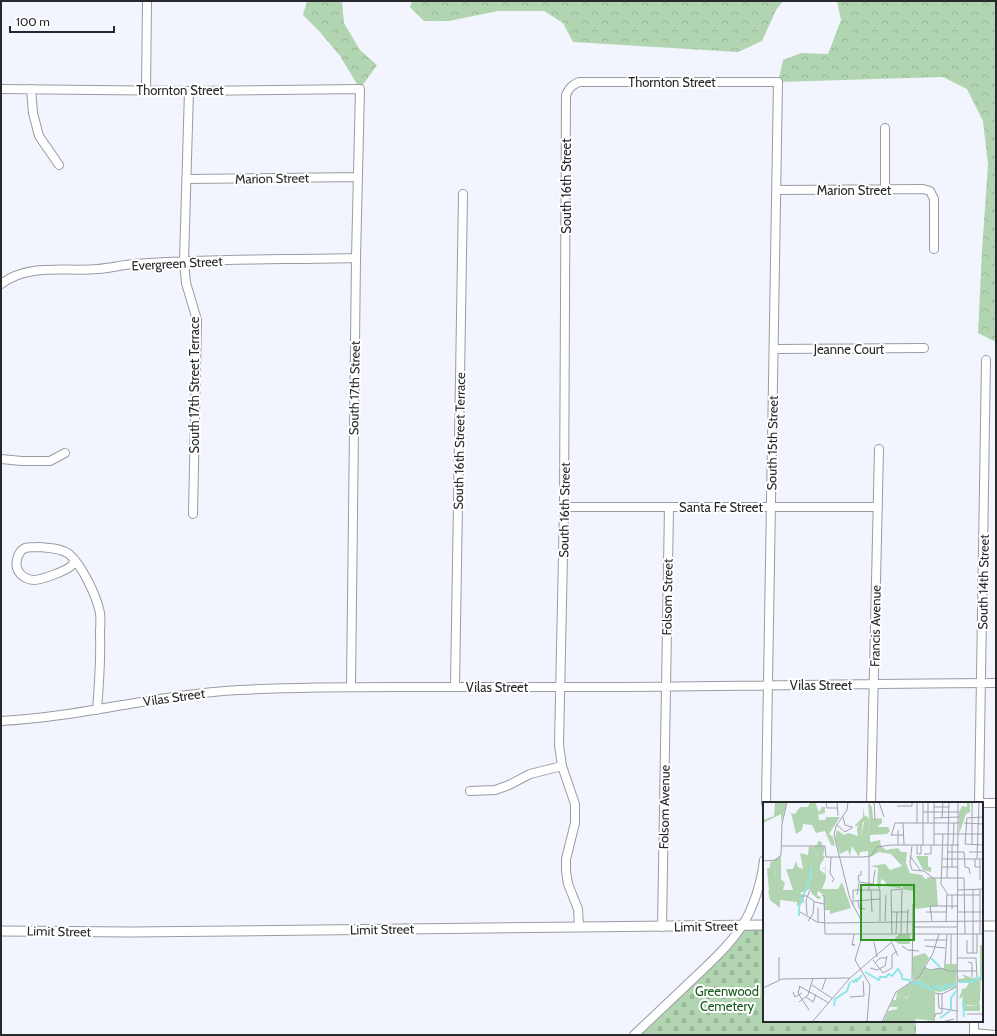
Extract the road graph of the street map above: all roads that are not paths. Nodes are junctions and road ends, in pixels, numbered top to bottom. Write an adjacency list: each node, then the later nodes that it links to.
1 (147, 1): 7 (street)
2 (778, 82): 6 (street, Thornton Street); 13 (street, South 15th Street)
3 (1, 89): 4 (street, Thornton Street)
4 (31, 89): 7 (street, Thornton Street); 10 (street)
5 (360, 89): 8 (street, Thornton Street); 11 (street, South 17th Street)
6 (568, 89): 28 (street, South 16th Street)
7 (146, 91): 8 (street, Thornton Street)
8 (189, 91): 12 (street, South 17th Street Terrace)
9 (885, 128): 14 (street)
10 (59, 165)
11 (357, 177): 12 (street, Marion Street); 17 (street, South 17th Street)
12 (187, 179): 18 (street, South 17th Street Terrace)
13 (777, 190): 14 (street, Marion Street); 21 (street, South 15th Street)
14 (886, 190): 16 (street, Marion Street)
15 (462, 194): 37 (street, South 16th Street Terrace)
16 (934, 249)
17 (356, 258): 18 (street, Evergreen Street); 36 (street, South 17th Street)
18 (184, 261): 19 (street, Evergreen Street); 30 (street, South 17th Street Terrace)
19 (1, 284)
20 (924, 348): 21 (street, Jeanne Court)
21 (774, 349): 26 (street, South 15th Street)
22 (986, 360): 32 (street, South 14th Street)
23 (879, 449): 27 (street, Francis Avenue)
24 (65, 453): 25 (street)
25 (1, 459)
26 (771, 507): 27 (street, Santa Fe Street); 29 (street, Santa Fe Street); 35 (street, South 15th Street)
27 (878, 507): 33 (street, Francis Avenue)
28 (564, 508): 29 (street, Santa Fe Street); 38 (street, South 16th Street)
29 (669, 508): 39 (street, Folsom Street)
30 (193, 514)
31 (74, 561): 31 (street); 40 (street)
32 (981, 683): 33 (street, Vilas Street); 34 (street, Vilas Street); 46 (street, South 14th Street)
33 (874, 684): 35 (street, Vilas Street); 45 (street, Francis Avenue)
34 (996, 684)
35 (768, 685): 39 (street, Vilas Street); 44 (street, South 15th Street)
36 (351, 686): 37 (street, Vilas Street); 40 (street, Vilas Street)
37 (455, 687): 38 (street, Vilas Street)
38 (561, 687): 39 (street, Vilas Street); 42 (street, South 16th Street)
39 (666, 687): 55 (street, Folsom Avenue)
40 (97, 710): 41 (street, Vilas Street)
41 (1, 721)
42 (562, 766): 43 (street); 52 (street, South 16th Street)
43 (470, 791)
44 (766, 802)
45 (872, 802)
46 (979, 802)
47 (983, 803): 48 (street)
48 (996, 803)
49 (763, 874): 50 (street)
50 (742, 925): 51 (street, Limit Street); 55 (street, Limit Street); 59 (street)
51 (763, 925)
52 (578, 926): 55 (street, Limit Street); 56 (street, Limit Street)
53 (983, 926): 54 (street)
54 (996, 926)
55 (662, 927)
56 (1, 931)
57 (974, 1022): 58 (street)
58 (974, 1034): 60 (street)
59 (634, 1035)
60 (995, 1035)

